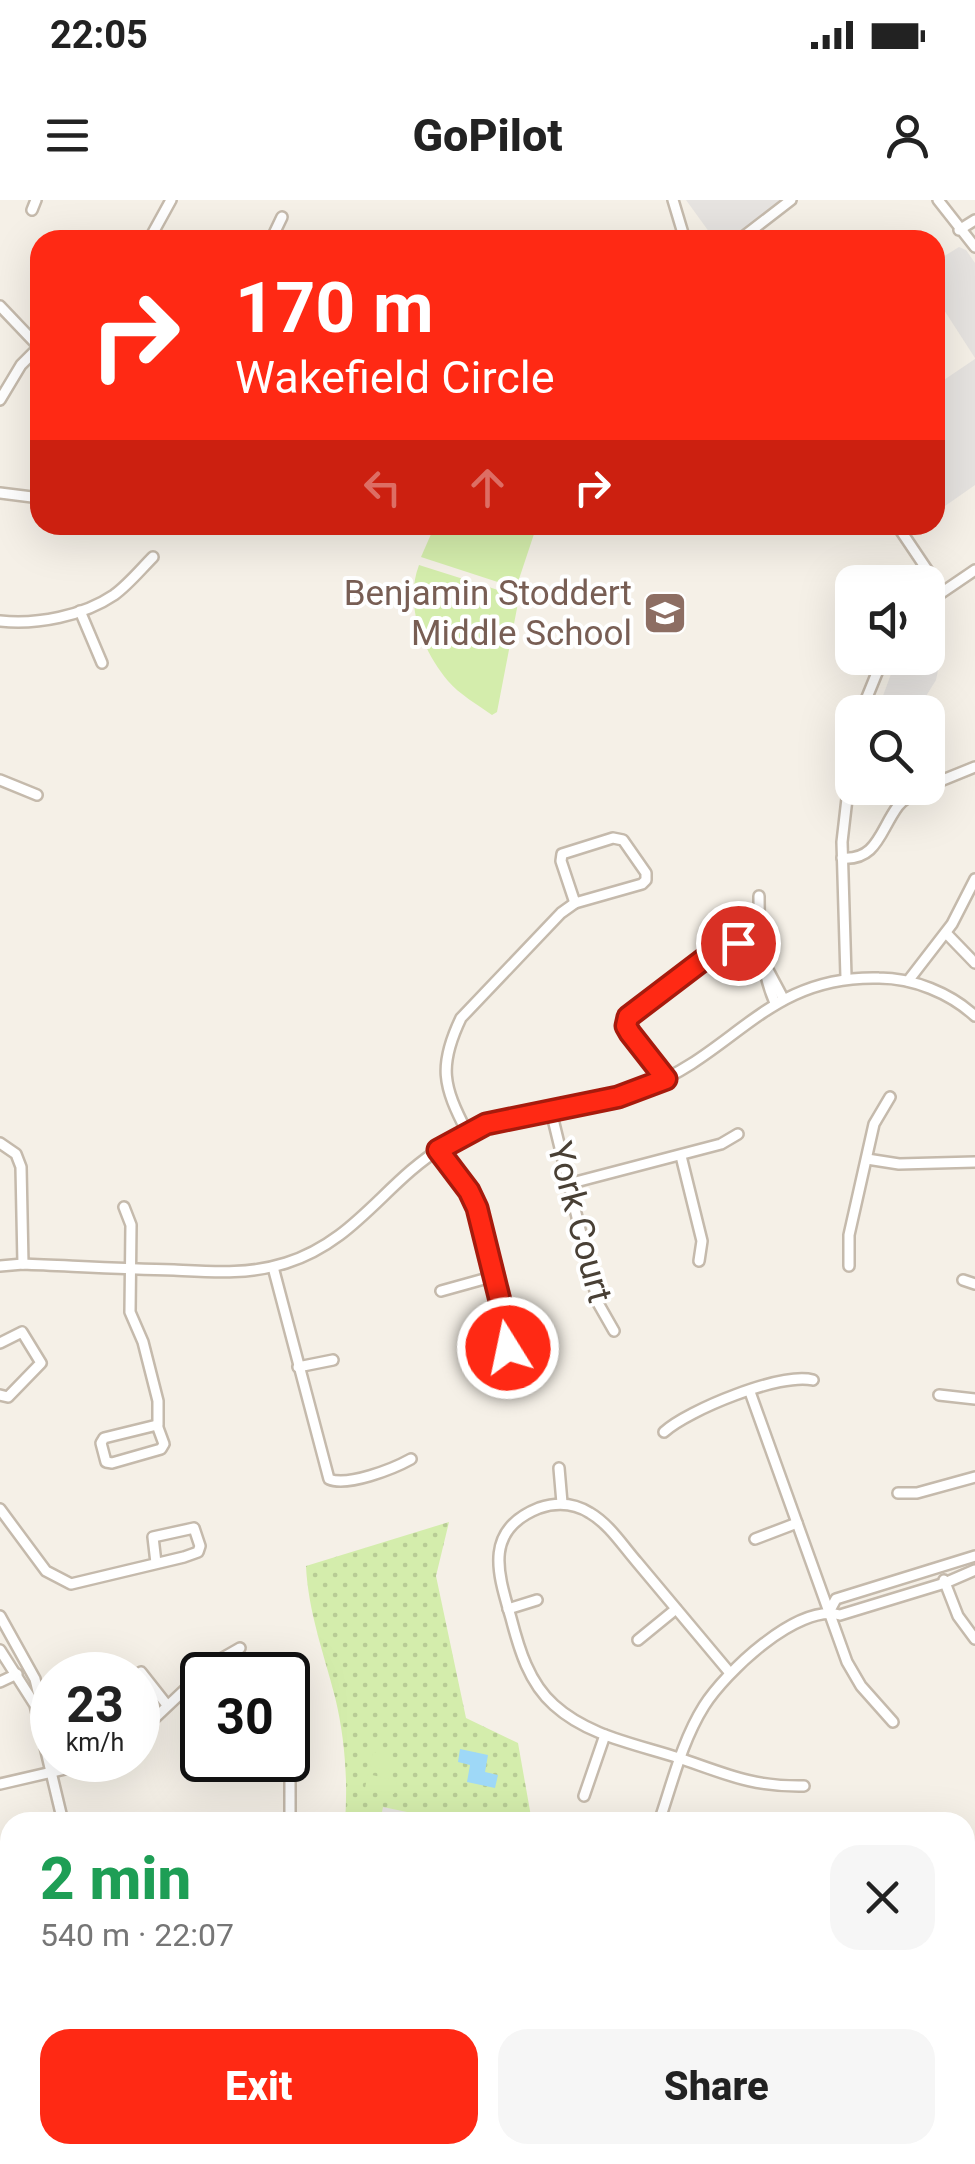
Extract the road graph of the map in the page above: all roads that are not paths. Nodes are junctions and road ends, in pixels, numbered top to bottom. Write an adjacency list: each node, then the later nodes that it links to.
1 (171, 200): 7 (street)
2 (673, 200): 9 (street)
3 (791, 200): 10 (street)
4 (938, 200): 11 (street)
5 (282, 217): 8 (street)
6 (975, 220): 11 (street)
7 (155, 230)
8 (276, 230)
9 (682, 230)
10 (752, 230)
11 (959, 230): 12 (street)
12 (975, 247)
13 (0, 306): 14 (street)
14 (30, 338)
15 (30, 356): 16 (street)
16 (0, 400)
17 (0, 493): 18 (street)
18 (30, 497)
19 (904, 535): 21 (street)
20 (154, 557): 24 (street)
21 (924, 565)
22 (975, 570): 23 (street)
23 (945, 590)
24 (80, 611): 25 (street); 26 (street)
25 (0, 620)
26 (102, 663)
27 (975, 768): 29 (street)
28 (0, 780): 30 (street)
29 (945, 780)
30 (36, 794)
31 (847, 805): 33 (street)
32 (899, 805): 33 (street)
33 (842, 858): 40 (street)
34 (975, 880): 37 (street)
35 (759, 896): 38 (street)
36 (574, 903): 36 (street); 47 (street)
37 (946, 934): 39 (street); 41 (street)
38 (758, 942): 42 (street); 44 (street)
39 (975, 963)
40 (846, 977): 41 (street); 42 (street)
41 (908, 981): 43 (street)
42 (779, 1001): 44 (street)
43 (973, 1011)
44 (666, 1079): 46 (street)
45 (890, 1096): 52 (street)
46 (551, 1111): 47 (street); 54 (street, York Court)
47 (467, 1132): 50 (street)
48 (738, 1134): 51 (street)
49 (0, 1143): 57 (street)
50 (438, 1150): 60 (street); 62 (street)
51 (681, 1156): 54 (street); 56 (street)
52 (867, 1158): 53 (street); 59 (street)
53 (975, 1162)
54 (568, 1184): 66 (street, York Court)
55 (124, 1207): 61 (street)
56 (700, 1261)
57 (23, 1264): 58 (street); 61 (street)
58 (0, 1266)
59 (850, 1266)
60 (273, 1267): 61 (street); 70 (street)
61 (130, 1269): 76 (street)
62 (495, 1276): 65 (street); 68 (street)
63 (963, 1280): 64 (street)
64 (975, 1284)
65 (441, 1291)
66 (614, 1332)
67 (0, 1344): 75 (street)
68 (508, 1357)
69 (333, 1360): 70 (street)
70 (298, 1367): 78 (street)
71 (813, 1380): 72 (street)
72 (750, 1392): 77 (street); 84 (street)
73 (939, 1396): 74 (street)
74 (975, 1399)
75 (2, 1400)
76 (158, 1425): 76 (street)
77 (664, 1432)
78 (411, 1459)
79 (559, 1468): 82 (street)
80 (975, 1478): 81 (street)
81 (898, 1493)
82 (562, 1504): 92 (street); 93 (street)
83 (0, 1509): 87 (street)
84 (797, 1522): 85 (street); 94 (street)
85 (755, 1538)
86 (975, 1556): 88 (street)
87 (156, 1563): 87 (street)
88 (941, 1568): 90 (street); 94 (street)
89 (975, 1570): 90 (street)
90 (944, 1583): 94 (street); 96 (street)
91 (537, 1600): 92 (street)
92 (508, 1609): 109 (street)
93 (676, 1609): 97 (street); 101 (street)
94 (829, 1612): 101 (street); 108 (street)
95 (0, 1616): 100 (street)
96 (975, 1638)
97 (638, 1640)
98 (240, 1648): 106 (street)
99 (0, 1650): 102 (street)
100 (30, 1670)
101 (730, 1672): 110 (street)
102 (17, 1674): 103 (street); 105 (street)
103 (0, 1682)
104 (160, 1695): 106 (street)
105 (30, 1696)
106 (168, 1704): 107 (street)
107 (160, 1712)
108 (893, 1722)
109 (604, 1735): 110 (street); 116 (street)
110 (679, 1759): 115 (street); 119 (street)
111 (30, 1778): 114 (street)
112 (54, 1782): 117 (street)
113 (290, 1782): 118 (street)
114 (0, 1784)
115 (804, 1786)
116 (584, 1796)
117 (61, 1812)
118 (290, 1812)
119 (662, 1812)

